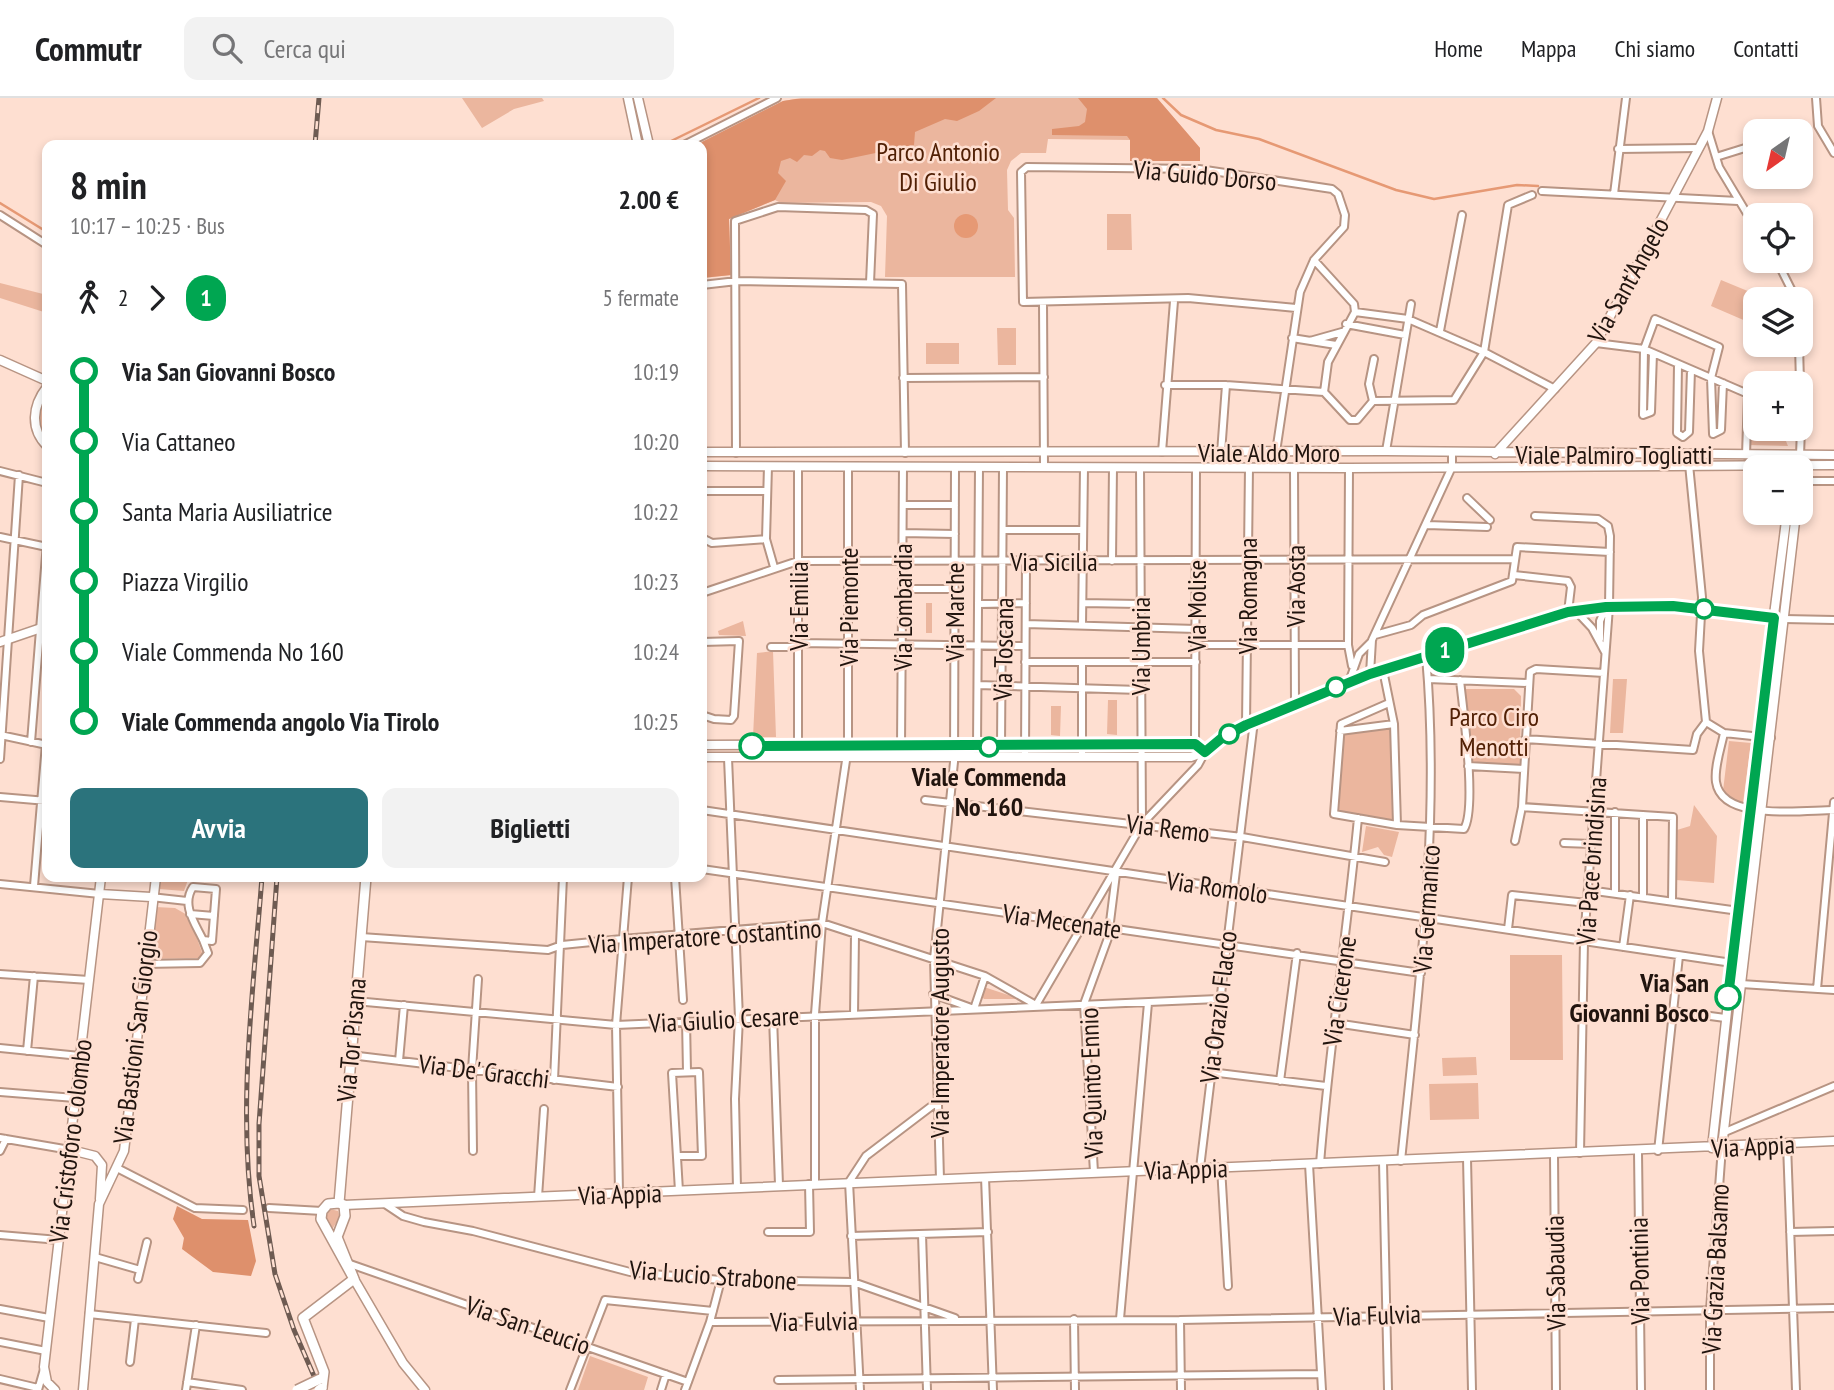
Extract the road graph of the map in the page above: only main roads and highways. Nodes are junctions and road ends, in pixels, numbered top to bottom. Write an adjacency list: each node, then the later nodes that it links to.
1 (366, 882): 2 (main road, Via Tor Pisana)
2 (341, 1204): 3 (main road, Via Tor Pisana); 3 (main road)
3 (354, 1279): 4 (main road)
4 (321, 1383): 5 (main road, bridge)
5 (298, 1390)

